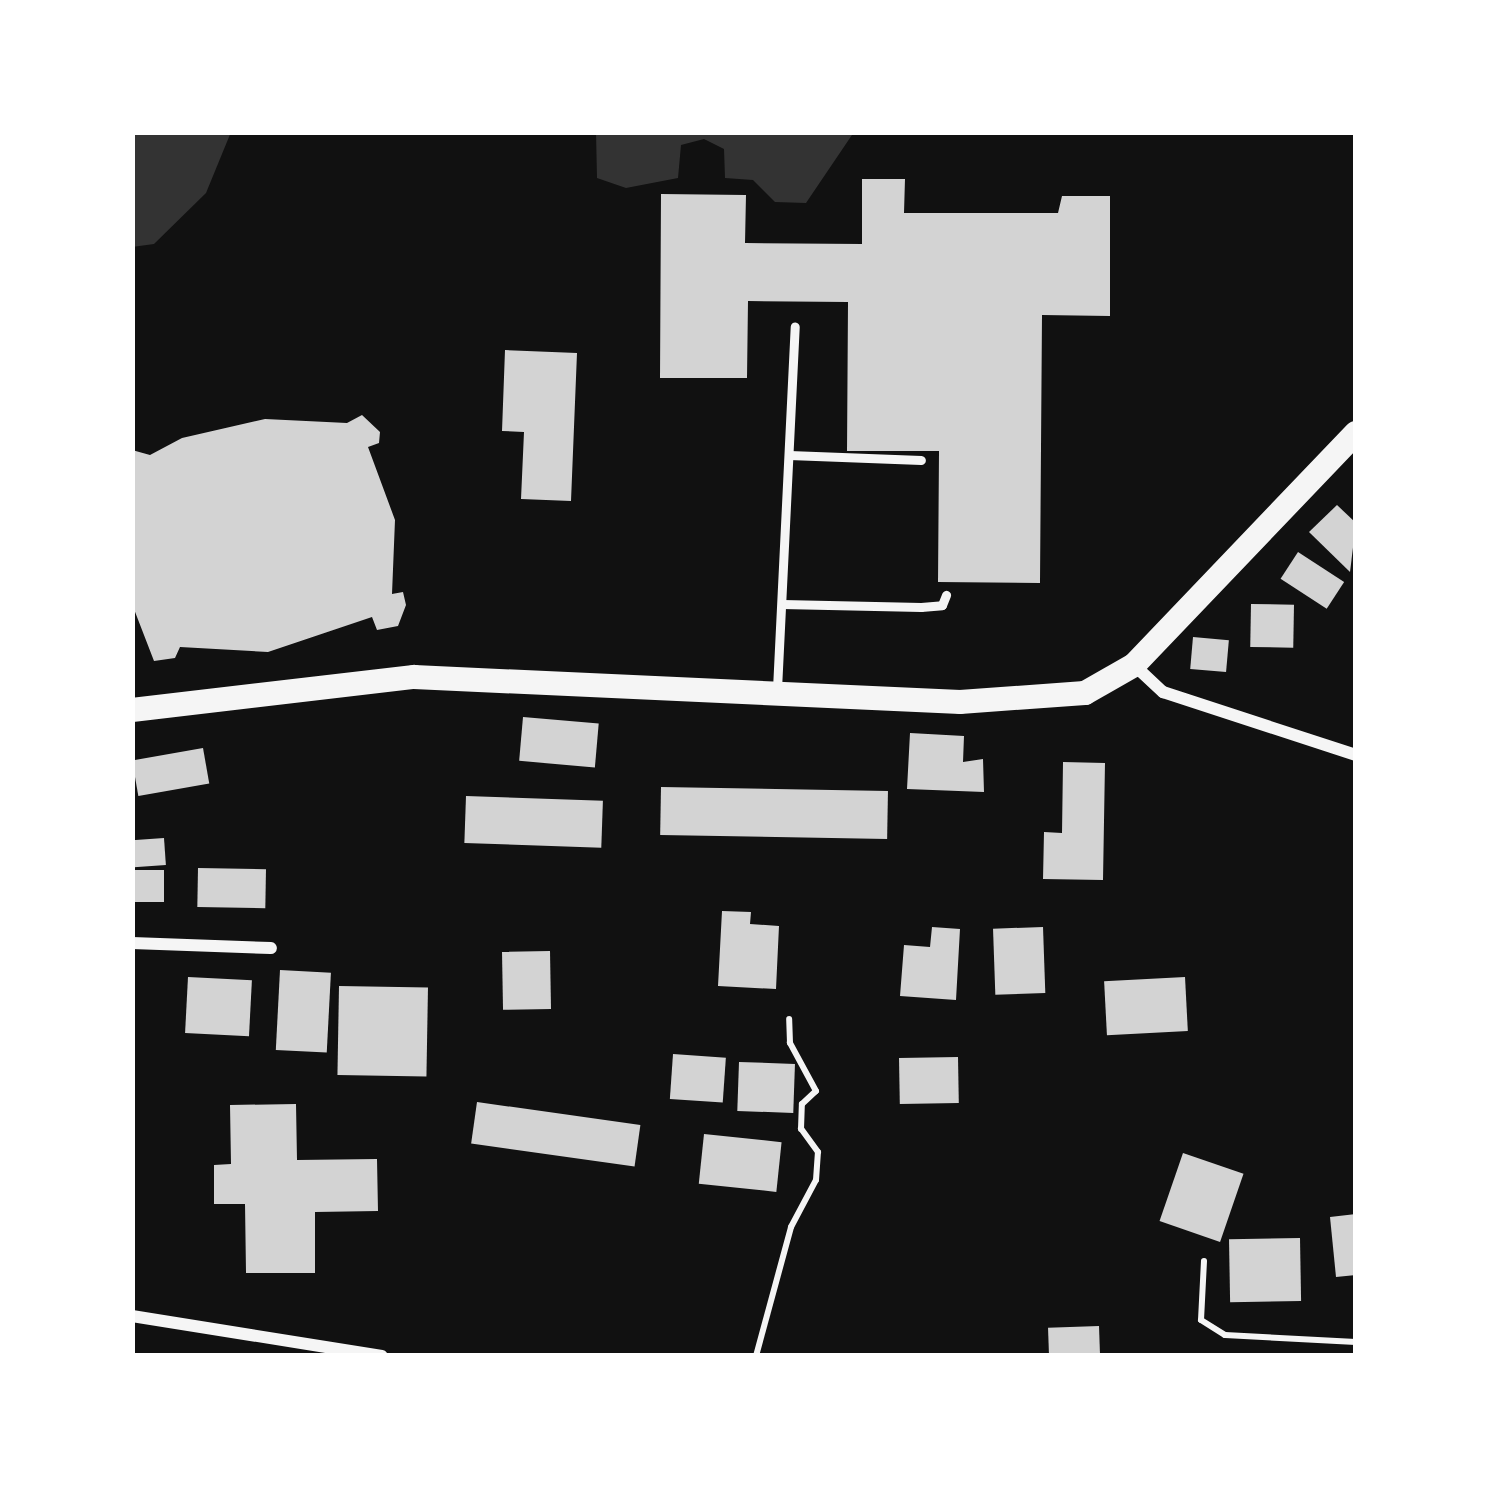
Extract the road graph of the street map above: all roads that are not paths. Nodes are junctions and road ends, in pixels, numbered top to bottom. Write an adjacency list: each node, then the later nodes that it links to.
1 (795, 326): 3 (lane)
2 (1356, 434): 7 (main road)
3 (789, 455): 4 (lane); 6 (lane)
4 (921, 460)
5 (946, 596): 6 (lane)
6 (782, 604): 8 (lane)
7 (1133, 665): 8 (main road); 10 (street)
8 (777, 695): 9 (main road)
9 (132, 710)
10 (1356, 755)
11 (132, 943): 12 (street)
12 (272, 948)
13 (132, 1316): 14 (street)
14 (382, 1356)

